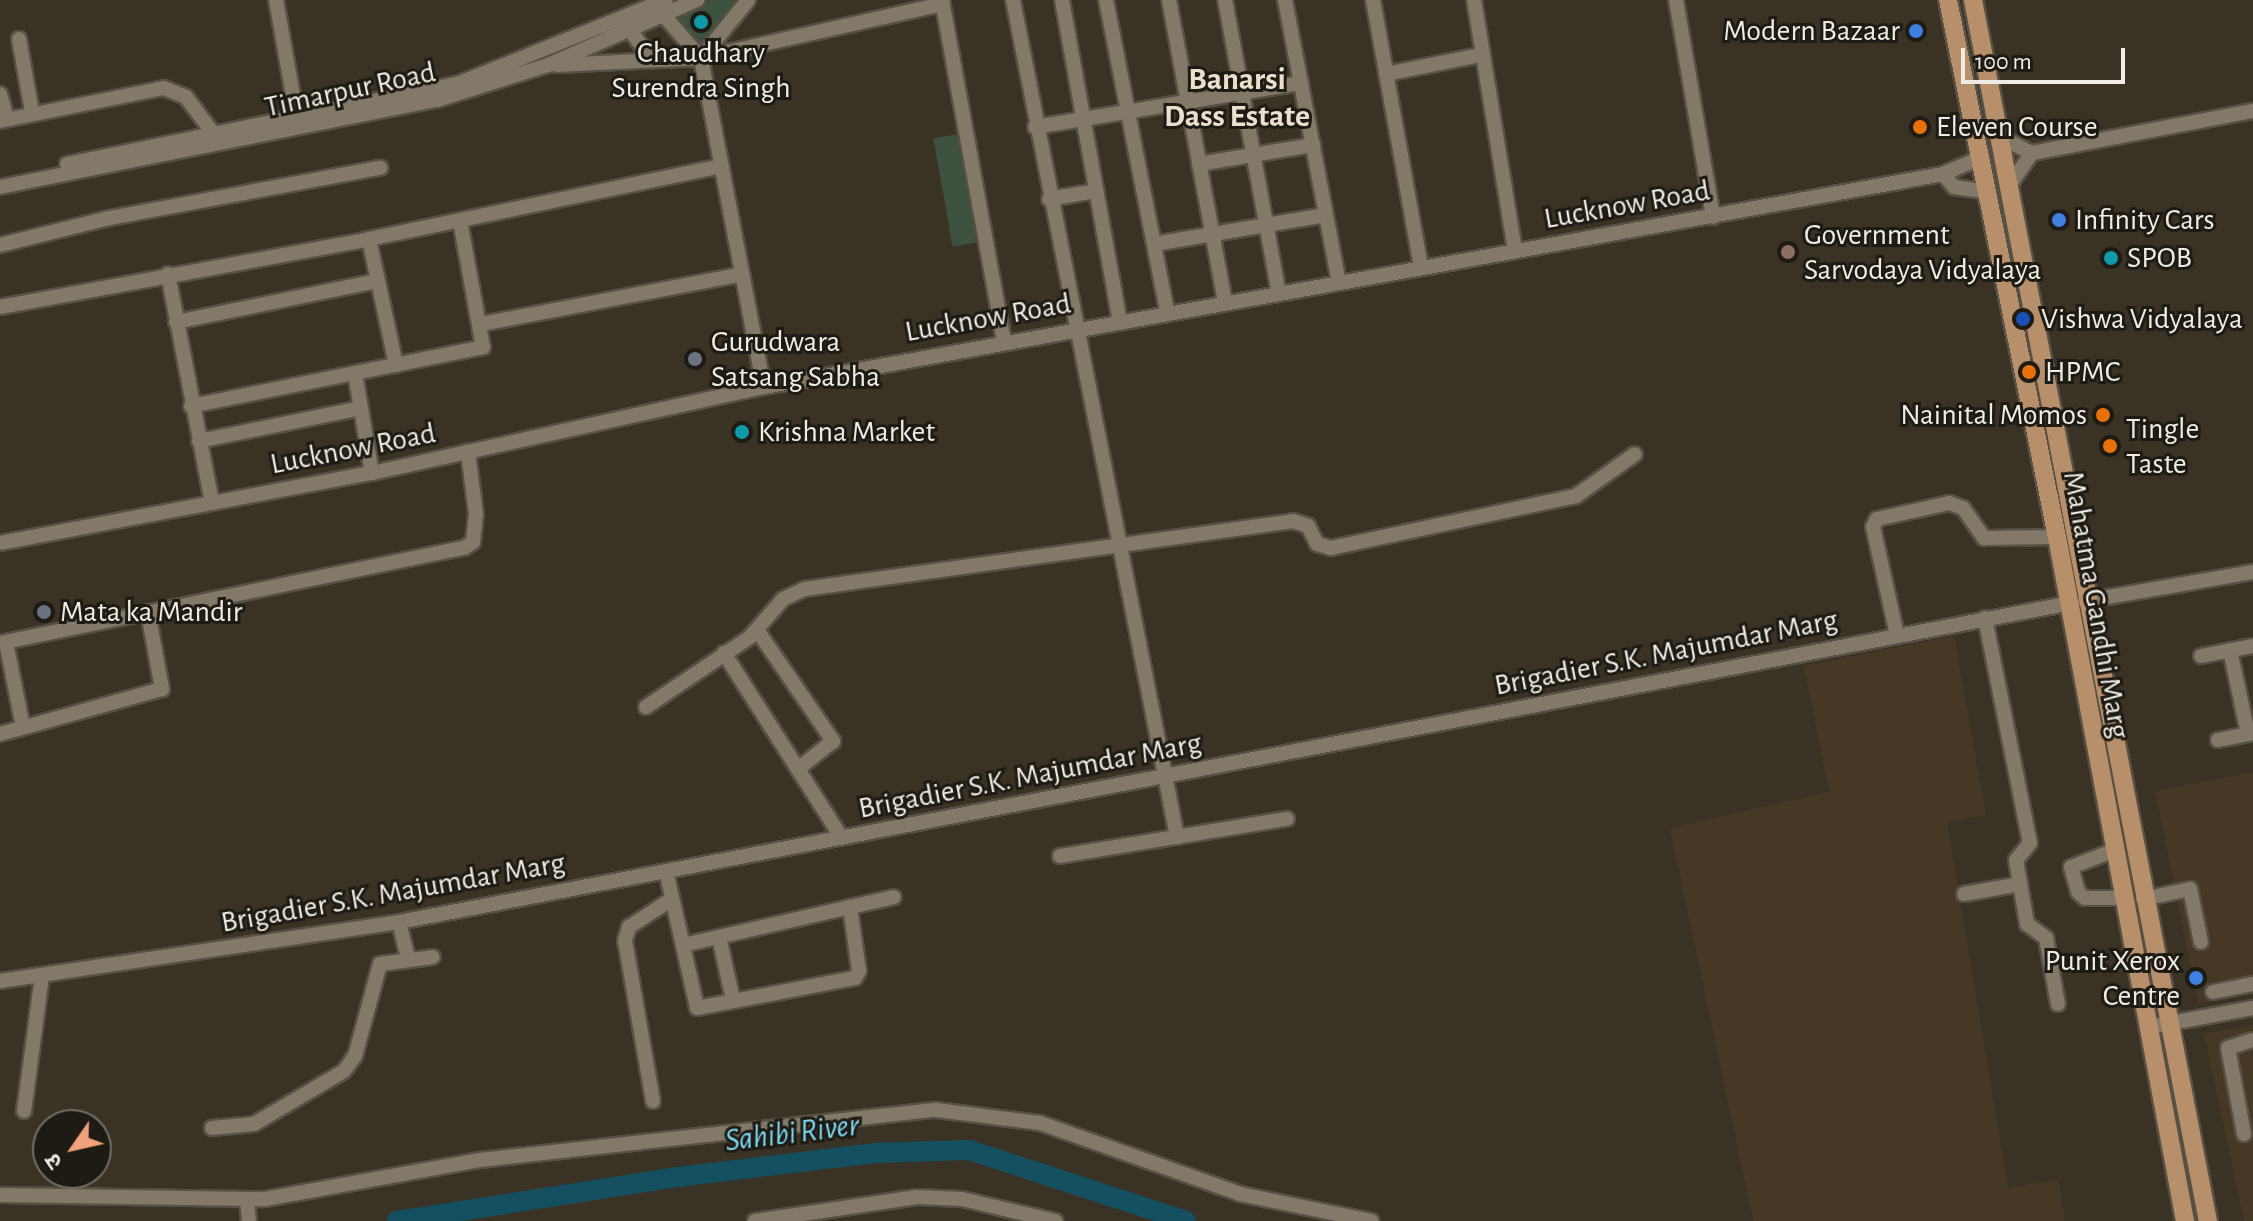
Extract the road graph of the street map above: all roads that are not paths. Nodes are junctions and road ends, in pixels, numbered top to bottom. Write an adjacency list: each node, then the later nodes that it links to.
1 (276, 0): 33 (street)
2 (697, 0): 16 (street, Timarpur Road)
3 (748, 0): 20 (street)
4 (1013, 0): 34 (street)
5 (1062, 0): 32 (street)
6 (1106, 0): 30 (street)
7 (1169, 0): 27 (street)
8 (1225, 0): 25 (street)
9 (1285, 0): 24 (street)
10 (1373, 0): 23 (street)
11 (1474, 0): 19 (street)
12 (1676, 0): 52 (street)
13 (1948, 0): 40 (main road, Mahatma Gandhi Marg)
14 (1973, 0): 35 (main road, Mahatma Gandhi Marg)
15 (942, 2): 20 (street); 73 (street)
16 (663, 4): 17 (street, Timarpur Road); 20 (street); 33 (street, Timarpur Road)
17 (630, 30): 21 (street); 22 (street, Timarpur Road)
18 (19, 39): 29 (street)
19 (1480, 55): 23 (street); 59 (street)
20 (701, 58): 21 (street); 42 (street)
21 (652, 60): 22 (street)
22 (548, 65): 33 (street, Timarpur Road)
23 (1386, 74): 60 (street)
24 (1301, 83): 25 (street); 37 (street)
25 (1242, 93): 27 (street); 39 (street)
26 (0, 94): 31 (street)
27 (1188, 104): 30 (street); 41 (street)
28 (2253, 111): 38 (street)
29 (32, 112): 31 (street); 36 (street)
30 (1128, 113): 32 (street); 57 (street)
31 (4, 120)
32 (1084, 121): 34 (street); 48 (street)
33 (298, 123): 36 (street, Timarpur Road)
34 (1035, 127): 50 (street)
35 (2000, 137): 38 (street); 46 (main road, Mahatma Gandhi Marg)
36 (218, 138): 45 (street, Timarpur Road); 47 (street, Timarpur Road)
37 (1313, 145): 39 (street); 51 (street)
38 (2032, 153): 46 (street)
39 (1253, 155): 41 (street); 54 (street)
40 (1980, 158): 44 (street, Lucknow Road); 49 (main road, Mahatma Gandhi Marg)
41 (1199, 164): 55 (street)
42 (722, 166): 53 (street); 62 (street)
43 (380, 168): 58 (street)
44 (1943, 174): 49 (street); 52 (street, Lucknow Road)
45 (0, 177)
46 (2010, 185): 75 (main road, Mahatma Gandhi Marg)
47 (0, 187)
48 (1096, 191): 50 (street); 69 (street)
49 (1988, 192): 77 (main road, Mahatma Gandhi Marg)
50 (1049, 199): 72 (street)
51 (1326, 215): 54 (street); 64 (street)
52 (1713, 217): 59 (street, Lucknow Road)
53 (460, 220): 56 (street); 71 (street)
54 (1266, 225): 55 (street); 65 (street)
55 (1212, 233): 57 (street); 66 (street)
56 (369, 239): 61 (street); 63 (street)
57 (1154, 244): 68 (street)
58 (0, 245)
59 (1515, 251): 60 (street, Lucknow Road)
60 (1421, 268): 64 (street, Lucknow Road)
61 (168, 274): 67 (street); 70 (street)
62 (742, 274): 71 (street); 78 (street)
63 (378, 281): 70 (street); 74 (street)
64 (1339, 282): 65 (street, Lucknow Road)
65 (1279, 293): 66 (street, Lucknow Road)
66 (1225, 302): 68 (street, Lucknow Road)
67 (0, 307)
68 (1167, 312): 69 (street, Lucknow Road)
69 (1120, 321): 72 (street, Lucknow Road)
70 (176, 322): 79 (street)
71 (481, 324): 74 (street)
72 (1074, 329): 73 (street, Lucknow Road); 88 (street)
73 (1004, 342): 78 (street, Lucknow Road)
74 (396, 365): 76 (street)
75 (2044, 370): 77 (main road); 90 (main road, Mahatma Gandhi Marg)
76 (355, 373): 79 (street); 80 (street)
77 (2024, 374): 86 (main road, Mahatma Gandhi Marg)
78 (764, 387): 82 (street, Lucknow Road)
79 (191, 406): 81 (street)
80 (361, 408): 81 (street); 84 (street)
81 (199, 441): 85 (street)
82 (468, 452): 84 (street, Lucknow Road); 91 (street)
83 (1635, 454): 88 (street)
84 (372, 473): 85 (street, Lucknow Road)
85 (212, 503): 87 (street, Lucknow Road)
86 (2057, 537): 90 (main road, Mahatma Gandhi Marg); 94 (street)
87 (0, 543)
88 (1119, 543): 93 (street); 106 (street)
89 (2253, 572): 90 (street, Brigadier S.K. Majumdar Marg)
90 (2076, 603): 92 (street, Brigadier S.K. Majumdar Marg); 110 (main road, Mahatma Gandhi Marg); 118 (main road, Mahatma Gandhi Marg)
91 (148, 612): 95 (street); 101 (street)
92 (1985, 618): 94 (street, Brigadier S.K. Majumdar Marg); 113 (street)
93 (757, 630): 98 (street); 105 (street)
94 (1897, 635): 106 (street, Brigadier S.K. Majumdar Marg)
95 (3, 643): 101 (street)
96 (2253, 646): 97 (street)
97 (2230, 650): 99 (street); 103 (street)
98 (724, 653): 100 (street); 105 (street)
99 (2201, 656)
100 (646, 707)
101 (23, 727): 102 (street)
102 (0, 734)
103 (2250, 734): 104 (street)
104 (2218, 740)
105 (798, 769): 109 (street)
106 (1166, 776): 108 (street); 109 (street, Brigadier S.K. Majumdar Marg)
107 (1287, 819): 108 (street)
108 (1177, 837): 111 (street)
109 (842, 838): 112 (street, Brigadier S.K. Majumdar Marg)
110 (2115, 850): 116 (main road, Mahatma Gandhi Marg); 116 (street)
111 (1060, 856)
112 (666, 871): 117 (street); 120 (street, Brigadier S.K. Majumdar Marg)
113 (2020, 884): 114 (street); 131 (street)
114 (1964, 894)
115 (894, 897): 119 (street)
116 (2124, 898): 133 (main road, Mahatma Gandhi Marg)
117 (672, 899): 123 (street); 135 (street)
118 (2143, 899): 122 (street); 133 (main road, Mahatma Gandhi Marg)
119 (850, 907): 121 (street); 130 (street)
120 (399, 922): 125 (street); 126 (street, Brigadier S.K. Majumdar Marg)
121 (719, 937): 123 (street); 130 (street)
122 (2201, 942)
123 (683, 945): 130 (street)
124 (433, 957): 125 (street)
125 (408, 958): 137 (street)
126 (42, 976): 127 (street, Brigadier S.K. Majumdar Marg); 136 (street)
127 (0, 981)
128 (2253, 984): 129 (street)
129 (2213, 992)
130 (733, 1000)
131 (2058, 1004)
132 (2253, 1008): 133 (street)
133 (2158, 1026): 142 (main road, Mahatma Gandhi Marg); 146 (main road, Mahatma Gandhi Marg)
134 (2253, 1040): 138 (street)
135 (653, 1101)
136 (24, 1111)
137 (212, 1128)
138 (2244, 1134)
139 (0, 1195): 140 (street)
140 (247, 1199): 141 (street); 145 (street)
141 (249, 1220)
142 (2180, 1220)
143 (755, 1221): 144 (street)
144 (1055, 1221)
145 (1371, 1221)
146 (2208, 1221)

